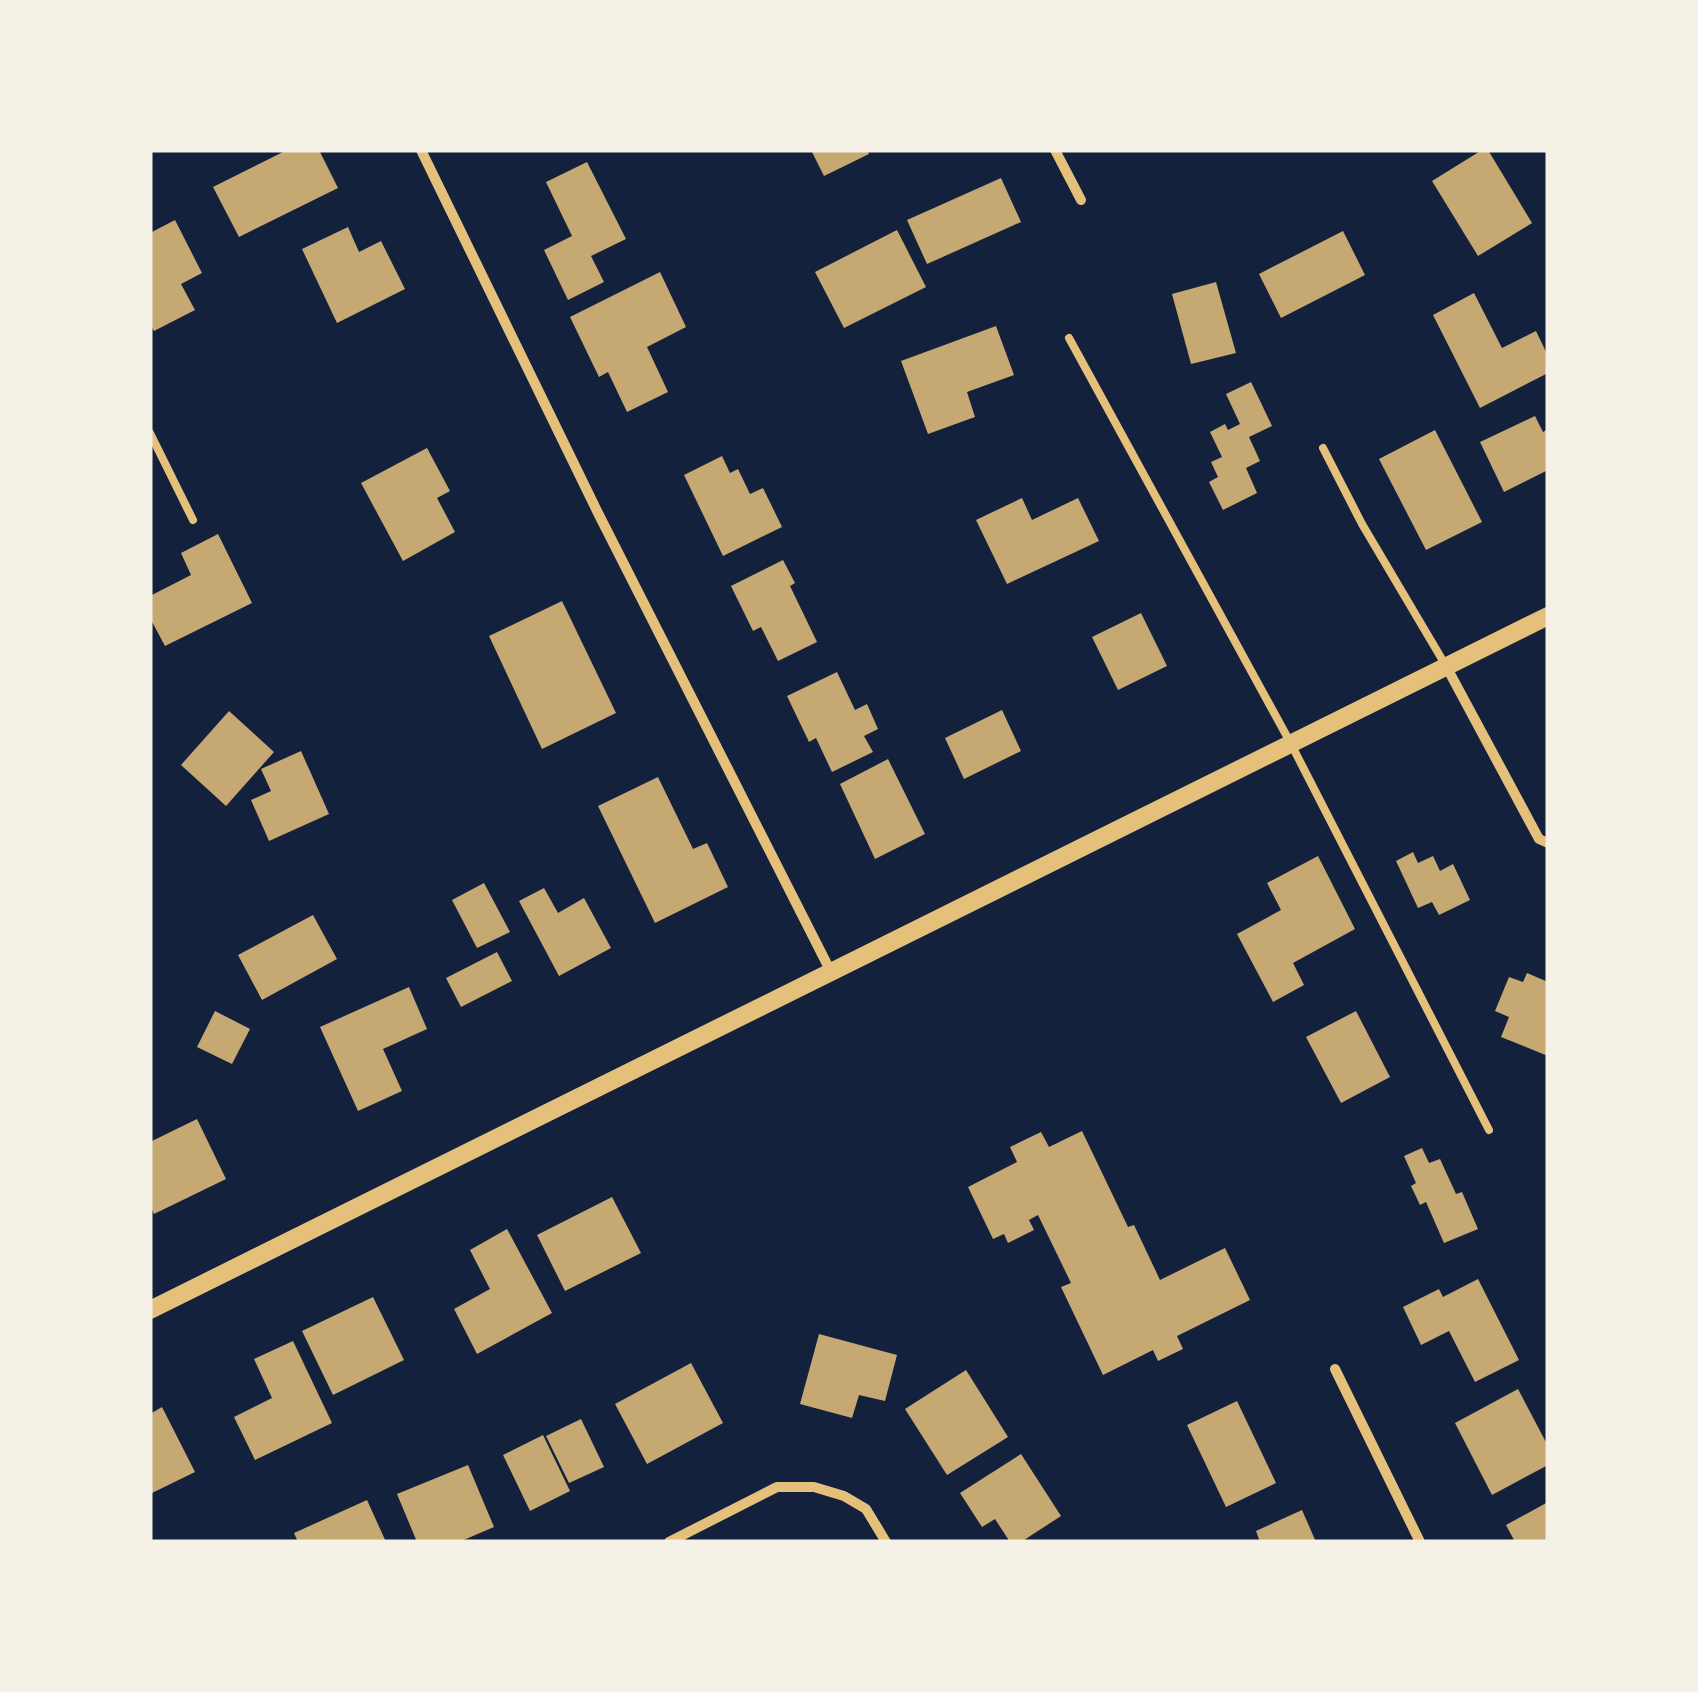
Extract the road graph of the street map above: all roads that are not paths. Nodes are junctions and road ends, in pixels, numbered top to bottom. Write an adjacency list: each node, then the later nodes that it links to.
1 (421, 150): 12 (street)
2 (1055, 150): 3 (street)
3 (1080, 200)
4 (1068, 338): 10 (lane)
5 (150, 433): 7 (lane)
6 (1324, 448): 9 (lane)
7 (194, 520)
8 (1548, 616): 9 (street)
9 (1446, 666): 10 (street); 11 (street)
10 (1290, 742): 12 (street); 13 (lane)
11 (1548, 843)
12 (831, 972): 14 (street)
13 (1489, 1130)
14 (150, 1310)
15 (1334, 1369): 18 (street)
16 (669, 1542): 17 (street)
17 (886, 1542)
18 (1420, 1542)

